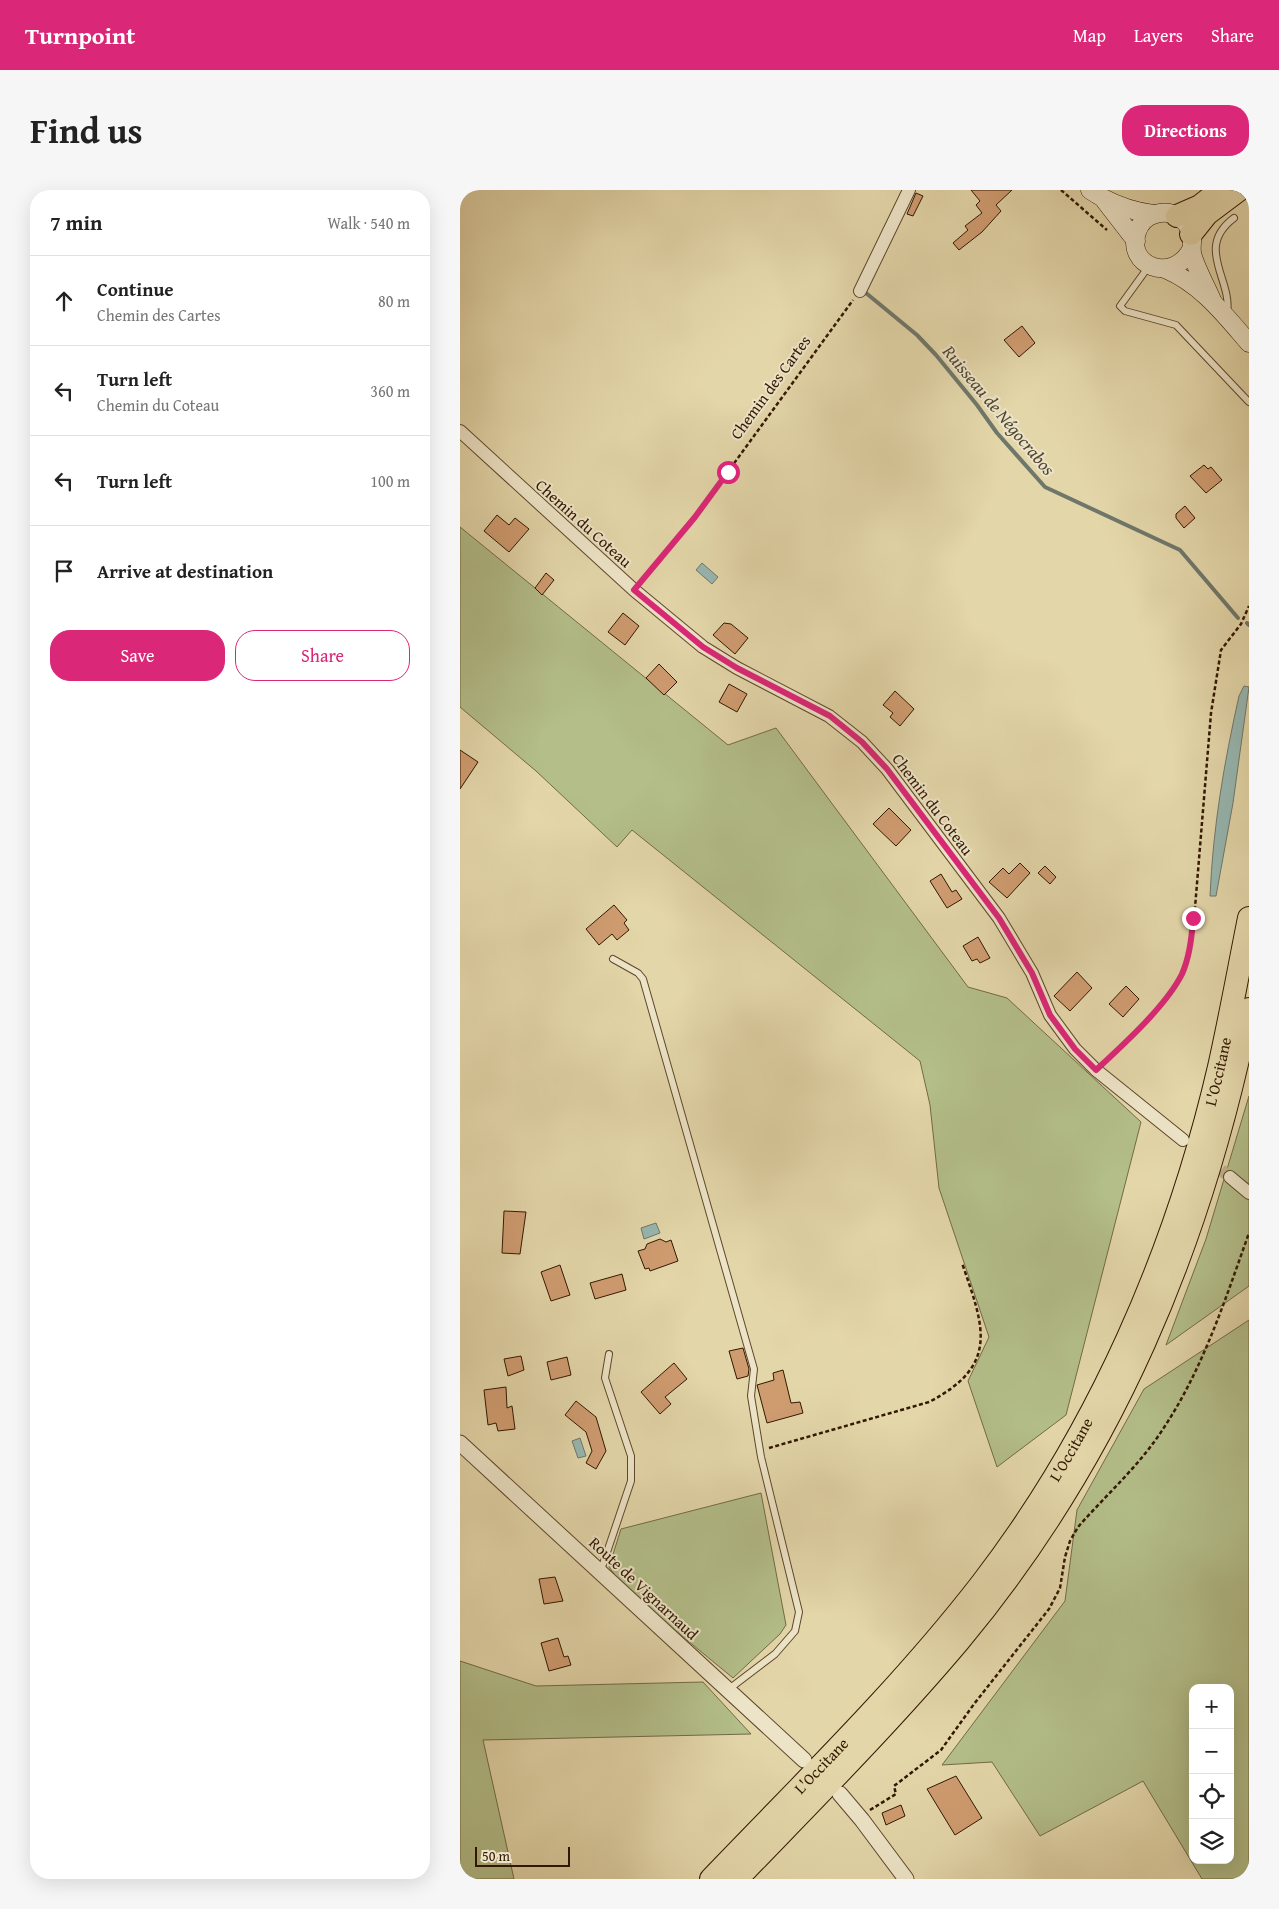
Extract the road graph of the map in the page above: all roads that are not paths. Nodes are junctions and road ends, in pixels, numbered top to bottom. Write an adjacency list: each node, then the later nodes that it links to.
1 (909, 190): 11 (street)
2 (1221, 190): 6 (highway)
3 (1238, 190): 9 (highway)
4 (1096, 194): 5 (main road); 8 (main road)
5 (1153, 214): 6 (main road); 8 (main road)
6 (1177, 216): 9 (main road)
7 (1234, 218): 13 (lane)
8 (1136, 241): 10 (main road)
9 (1191, 242): 10 (main road); 12 (main road)
10 (1157, 267): 12 (main road); 15 (lane)
11 (860, 290)
12 (1212, 300): 13 (main road)
13 (1227, 317): 14 (main road)
14 (1249, 343)
15 (1249, 402)
16 (460, 431): 22 (street, Chemin du Coteau)
17 (1249, 918): 31 (highway, L'Occitane)
18 (613, 959): 28 (lane)
19 (1249, 1009): 21 (highway, L'Occitane)
20 (1249, 1034): 21 (highway)
21 (1236, 1070): 32 (highway, L'Occitane)
22 (1183, 1140)
23 (1230, 1177): 24 (street)
24 (1249, 1193)
25 (609, 1354): 27 (lane)
26 (460, 1442): 27 (street, Route de Vignarnaud)
27 (600, 1571): 28 (street, Route de Vignarnaud)
28 (728, 1690): 29 (street, Route de Vignarnaud)
29 (804, 1760)
30 (840, 1794): 33 (street)
31 (711, 1879)
32 (737, 1879)
33 (906, 1879)

